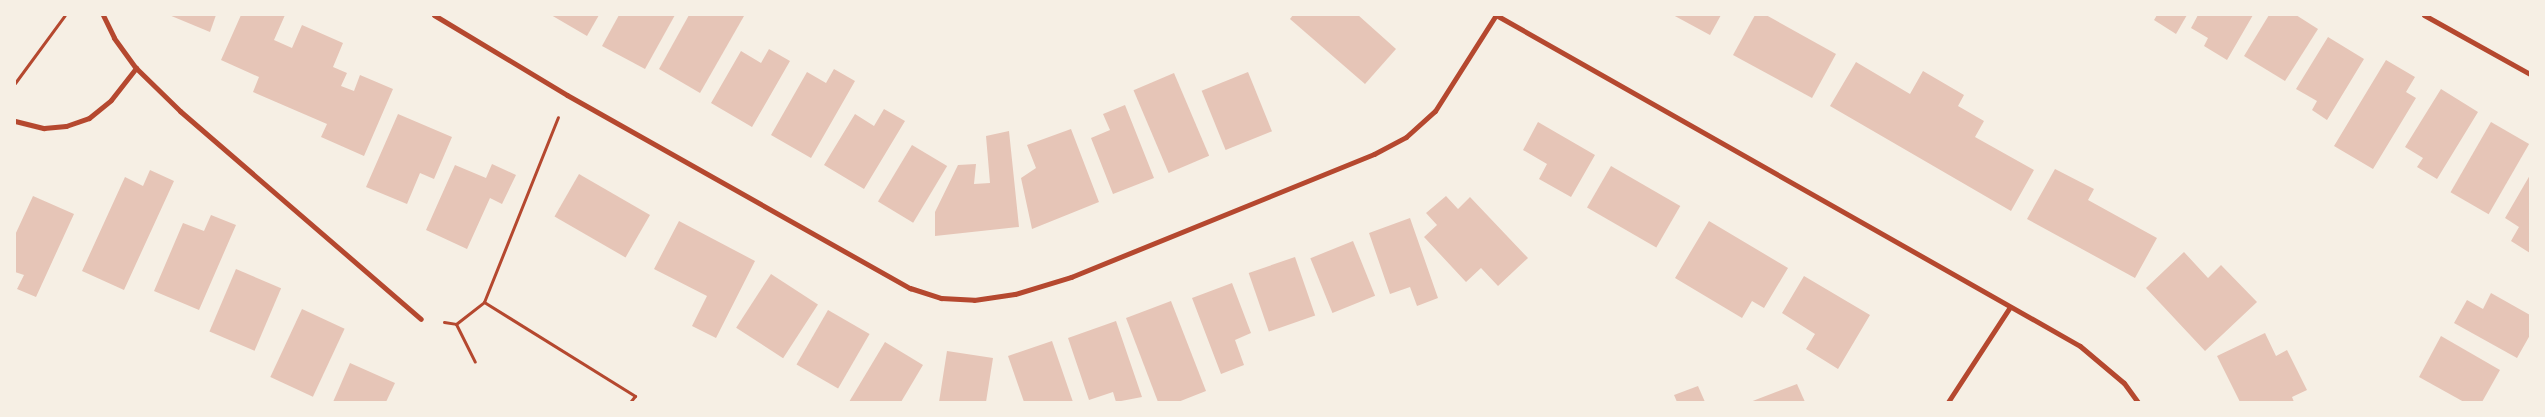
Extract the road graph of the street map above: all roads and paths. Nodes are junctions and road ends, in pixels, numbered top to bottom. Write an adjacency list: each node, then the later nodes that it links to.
1 (65, 15): 8 (path)
2 (103, 15): 6 (street)
3 (434, 15): 9 (street)
4 (1496, 15): 9 (street); 12 (street)
5 (2424, 15): 7 (street)
6 (136, 68): 10 (street); 13 (street)
7 (2530, 74)
8 (15, 83)
9 (567, 94): 11 (path)
10 (15, 121)
11 (484, 302): 14 (path); 16 (path)
12 (2010, 307): 17 (street); 18 (street)
13 (421, 319): 14 (path)
14 (456, 324): 15 (path)
15 (474, 362)
16 (633, 401)
17 (1948, 402)
18 (2138, 402)

